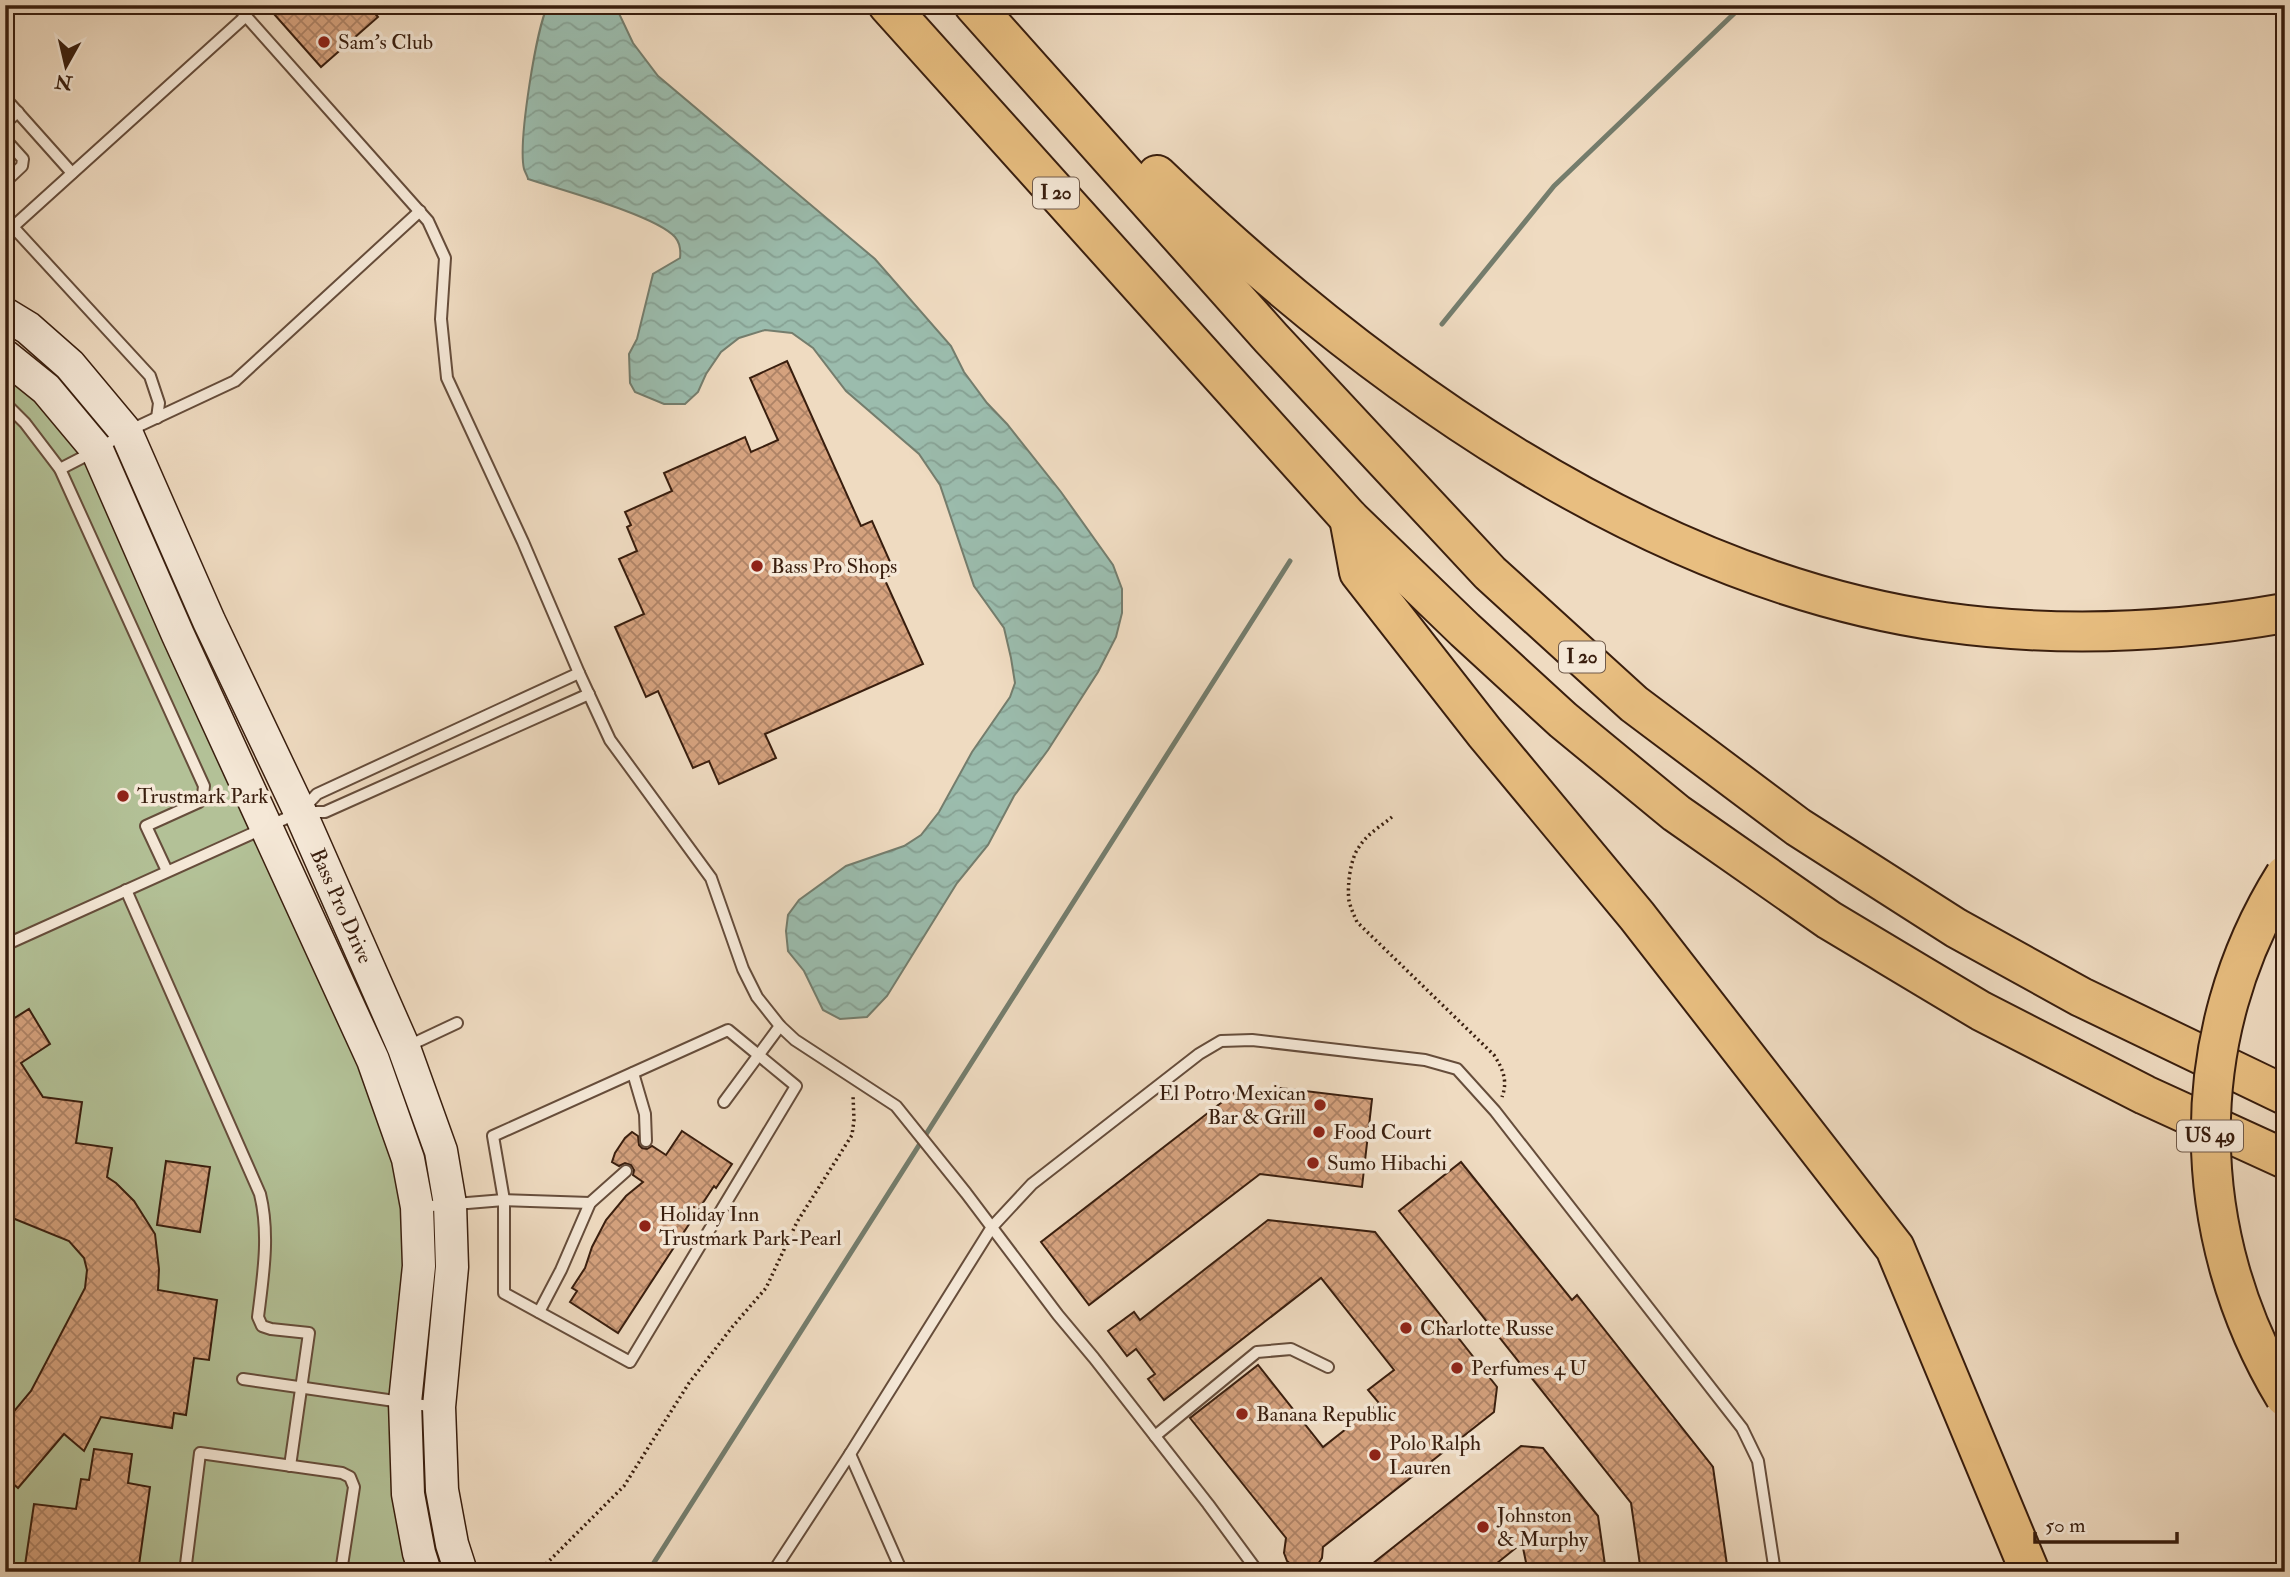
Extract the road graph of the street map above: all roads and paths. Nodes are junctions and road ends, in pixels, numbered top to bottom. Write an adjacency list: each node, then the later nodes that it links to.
1 (236, 5): 4 (lane)
2 (888, 5): 21 (highway, I 20)
3 (974, 5): 5 (highway, I 20)
4 (246, 16): 10 (lane); 12 (lane)
5 (1014, 50): 22 (highway); 38 (highway, I 20)
6 (5, 98): 7 (lane)
7 (19, 112): 8 (lane); 10 (lane)
8 (5, 123)
9 (5, 139): 11 (lane)
10 (72, 173): 13 (lane)
11 (5, 182)
12 (420, 211): 17 (lane); 23 (lane)
13 (9, 230): 17 (lane)
14 (5, 314): 18 (street, Bass Pro Drive)
15 (5, 356): 19 (street, Bass Pro Drive)
16 (5, 403): 20 (lane)
17 (157, 418): 18 (lane)
18 (126, 432): 19 (lane); 25 (street, Bass Pro Drive)
19 (97, 450): 20 (lane); 27 (street, Bass Pro Drive)
20 (60, 469): 28 (lane)
21 (1349, 518): 42 (highway, I 20); 68 (highway)
22 (2285, 613)
23 (579, 673): 24 (lane); 25 (lane)
24 (589, 694): 25 (lane); 33 (lane)
25 (300, 812): 27 (lane); 34 (street, Bass Pro Drive)
26 (1392, 817): 40 (path)
27 (267, 827): 28 (lane); 34 (street, Bass Pro Drive)
28 (167, 871): 30 (lane)
29 (2285, 875): 53 (highway, US 49, bridge)
30 (126, 890): 31 (lane); 52 (lane)
31 (5, 945)
32 (457, 1023): 34 (lane)
33 (780, 1026): 35 (lane); 37 (lane)
34 (388, 1054): 46 (street, Bass Pro Drive); 47 (street, Bass Pro Drive)
35 (757, 1055): 36 (lane); 39 (lane); 49 (lane)
36 (633, 1073): 41 (lane); 44 (lane)
37 (857, 1079): 48 (lane); 63 (path)
38 (2285, 1095)
39 (724, 1102)
40 (1495, 1111): 48 (lane); 67 (lane)
41 (646, 1141)
42 (2285, 1159)
43 (626, 1171): 45 (lane)
44 (504, 1200): 45 (lane); 46 (lane); 49 (lane)
45 (590, 1203): 49 (lane)
46 (450, 1204): 47 (lane); 55 (street, Bass Pro Drive)
47 (416, 1207): 54 (street, Bass Pro Drive)
48 (992, 1227): 56 (lane); 57 (lane)
49 (539, 1312)
50 (1328, 1367): 56 (lane)
51 (243, 1379): 52 (lane)
52 (301, 1387): 54 (lane); 58 (lane)
53 (2285, 1397)
54 (405, 1402): 55 (lane); 61 (street, Bass Pro Drive)
55 (439, 1407): 62 (street, Bass Pro Drive)
56 (1155, 1436): 66 (lane)
57 (850, 1454): 64 (lane); 65 (lane)
58 (290, 1466): 59 (lane); 60 (lane)
59 (185, 1572)
60 (341, 1572)
61 (425, 1572)
62 (461, 1572)
63 (538, 1572)
64 (773, 1572)
65 (902, 1572)
66 (1258, 1572)
67 (1774, 1572)
68 (2030, 1572)

